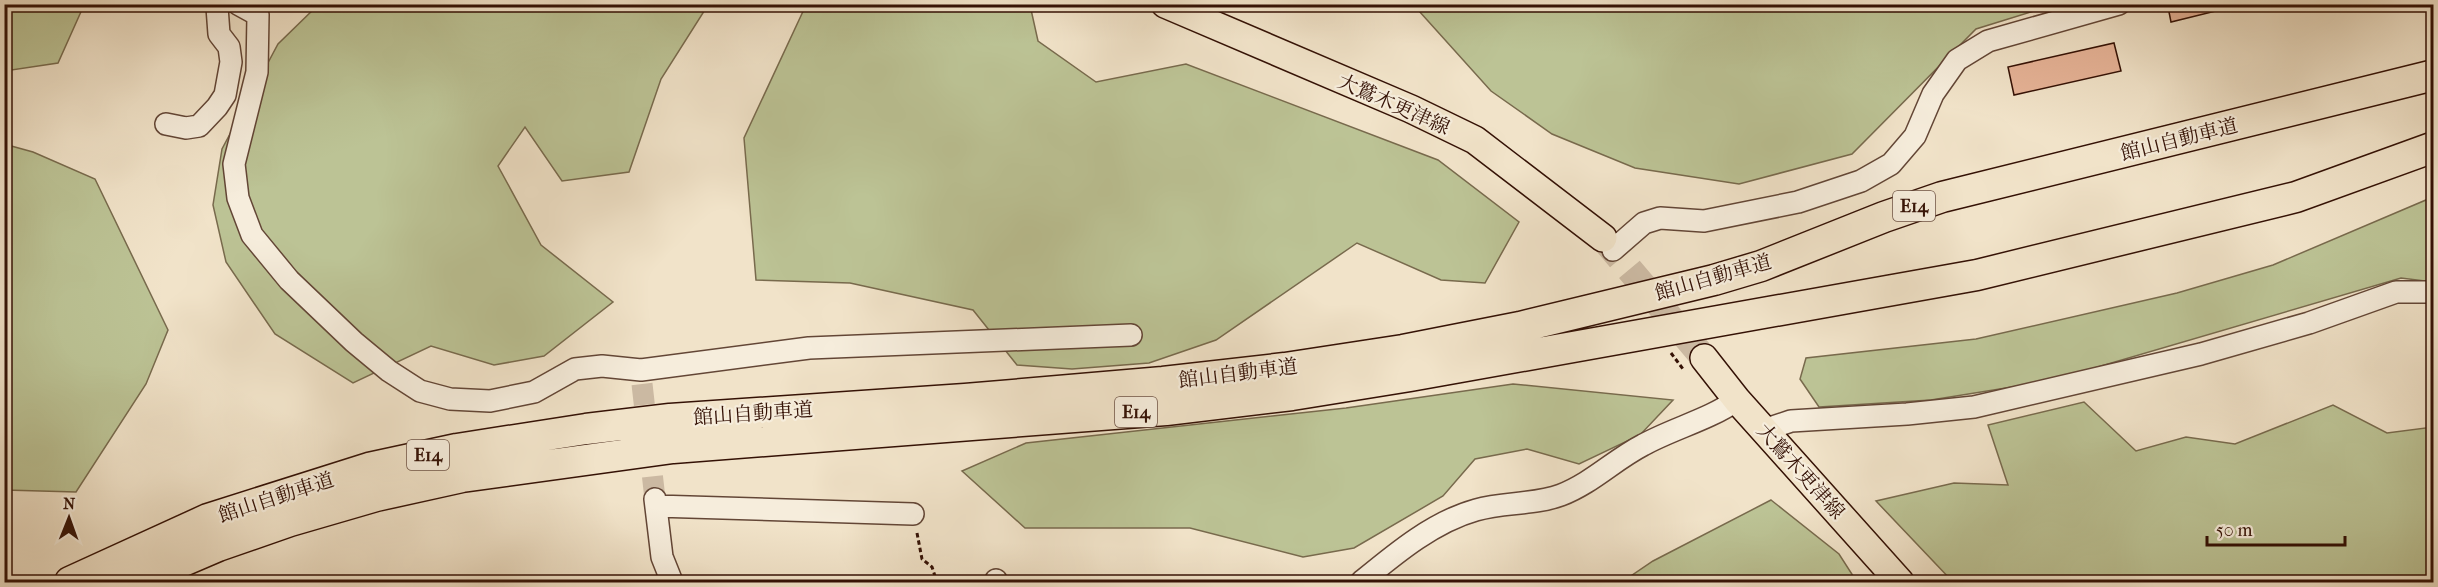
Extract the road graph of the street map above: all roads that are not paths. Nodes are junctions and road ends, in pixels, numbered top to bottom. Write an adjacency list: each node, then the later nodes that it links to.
1 (221, 4): 9 (street)
2 (238, 4): 5 (street)
3 (1165, 4): 11 (main road, 大鷲木更津線)
4 (2119, 4): 11 (street)
5 (265, 10): 13 (street)
6 (2433, 75): 8 (highway)
7 (2433, 82): 8 (highway)
8 (2361, 93): 18 (highway, 館山自動車道 / E14)
9 (166, 124)
10 (2431, 148): 19 (highway, 館山自動車道 / E14)
11 (1608, 244)
12 (2433, 292): 16 (street)
13 (1131, 335)
14 (1696, 367): 15 (main road, 大鷲木更津線)
15 (1737, 400): 16 (main road, 大鷲木更津線); 21 (street)
16 (1764, 430): 22 (main road, 大鷲木更津線)
17 (913, 514): 20 (street)
18 (70, 582)
19 (134, 582)
20 (672, 582)
21 (1361, 582)
22 (1900, 582)

